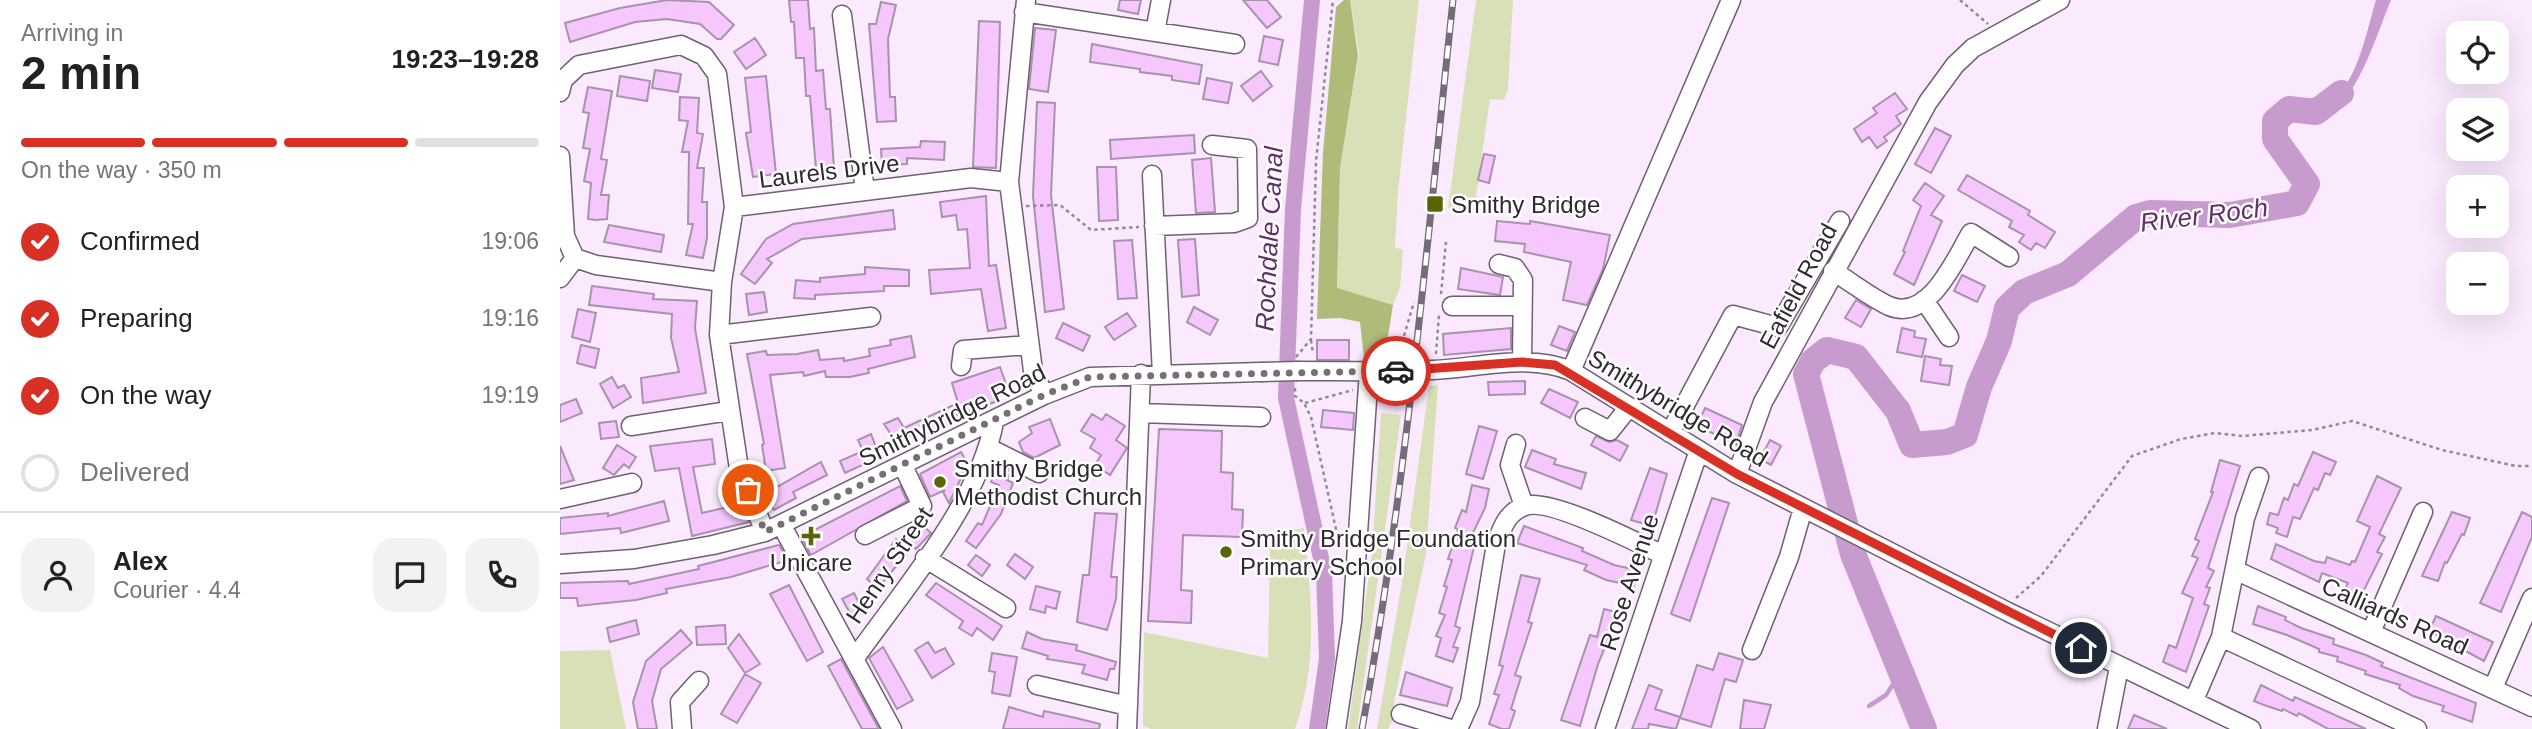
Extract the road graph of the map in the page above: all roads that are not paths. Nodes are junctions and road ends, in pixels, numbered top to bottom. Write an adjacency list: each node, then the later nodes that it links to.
1 (1161, 0): 6 (street)
2 (1731, 0): 33 (street)
3 (2060, 0): 20 (street, Eafield Road)
4 (1025, 6): 6 (street); 12 (street)
5 (842, 15): 13 (street)
6 (1155, 32): 7 (street)
7 (1235, 44)
8 (560, 92): 14 (street)
9 (1212, 145): 16 (street)
10 (560, 156): 18 (street)
11 (1152, 175): 16 (street)
12 (1009, 181): 13 (street, Laurels Drive); 29 (street)
13 (865, 191): 14 (street, Laurels Drive)
14 (734, 207): 22 (street, Laurels Drive)
15 (1840, 221): 44 (street)
16 (1154, 226): 35 (street)
17 (2009, 257): 23 (street)
18 (575, 258): 21 (street); 22 (street)
19 (1499, 264): 25 (street)
20 (1833, 271): 23 (street); 50 (street, Eafield Road)
21 (560, 278)
22 (722, 282): 27 (street, Laurels Drive)
23 (1923, 300): 28 (street)
24 (1452, 306): 25 (street)
25 (1521, 306): 30 (street)
26 (871, 317): 27 (street)
27 (719, 335): 38 (street, Laurels Drive)
28 (1949, 338)
29 (1030, 345): 31 (street); 36 (street)
30 (1522, 362): 32 (street, Smithybridge Road); 33 (street, Smithybridge Road)
31 (961, 366)
32 (1369, 371): 35 (street, Smithybridge Road, bridge); 80 (street)
33 (1571, 371): 37 (street, Smithybridge Road)
34 (1141, 374): 35 (street, Smithybridge Road); 36 (street, Smithybridge Road); 39 (street)
35 (1162, 374)
36 (1044, 395): 42 (street, Smithybridge Road)
37 (1629, 407): 41 (street); 44 (street, Smithybridge Road)
38 (729, 411): 43 (street); 57 (street, Laurels Drive)
39 (1140, 413): 40 (street); 74 (street)
40 (1261, 417)
41 (1585, 418)
42 (994, 422): 46 (street, Henry Street); 48 (street, Smithybridge Road)
43 (631, 426)
44 (1671, 433): 47 (street, Smithybridge Road)
45 (1516, 444): 54 (street)
46 (989, 448): 49 (street); 60 (street, Henry Street)
47 (1699, 450): 50 (street, Smithybridge Road); 59 (street, Rose Avenue)
48 (903, 466): 57 (street, Smithybridge Road); 58 (street)
49 (1040, 472)
50 (1737, 474): 55 (street, Smithybridge Road)
51 (2259, 477): 62 (street)
52 (632, 483): 53 (street)
53 (560, 499)
54 (1524, 506): 59 (street); 82 (street)
55 (1803, 508): 67 (street); 69 (street, Smithybridge Road)
56 (2423, 512): 65 (street)
57 (774, 529): 61 (street, Smithybridge Road); 68 (street, Laurels Drive)
58 (864, 534)
59 (1663, 555): 83 (street, Rose Avenue)
60 (925, 558): 64 (street); 68 (street, Henry Street)
61 (560, 564)
62 (2237, 571): 65 (street, Calliards Road); 66 (street)
63 (2532, 598): 72 (street)
64 (1006, 608)
65 (2371, 632): 72 (street, Calliards Road)
66 (2221, 637): 73 (street); 86 (street)
67 (1752, 650)
68 (855, 658): 78 (street, Laurels Drive)
69 (2119, 667): 73 (street, Smithybridge Road); 84 (street)
70 (699, 681): 77 (street)
71 (1037, 685): 74 (street)
72 (2493, 688): 75 (street, Calliards Road)
73 (2194, 701): 85 (street, Smithybridge Road)
74 (1128, 706): 79 (street)
75 (2532, 706)
76 (1401, 714): 81 (street)
77 (682, 729)
78 (892, 729)
79 (1127, 729)
80 (1336, 729)
81 (1451, 729)
82 (1458, 729)
83 (1605, 729)
84 (2107, 729)
85 (2251, 729)
86 (2417, 729)

